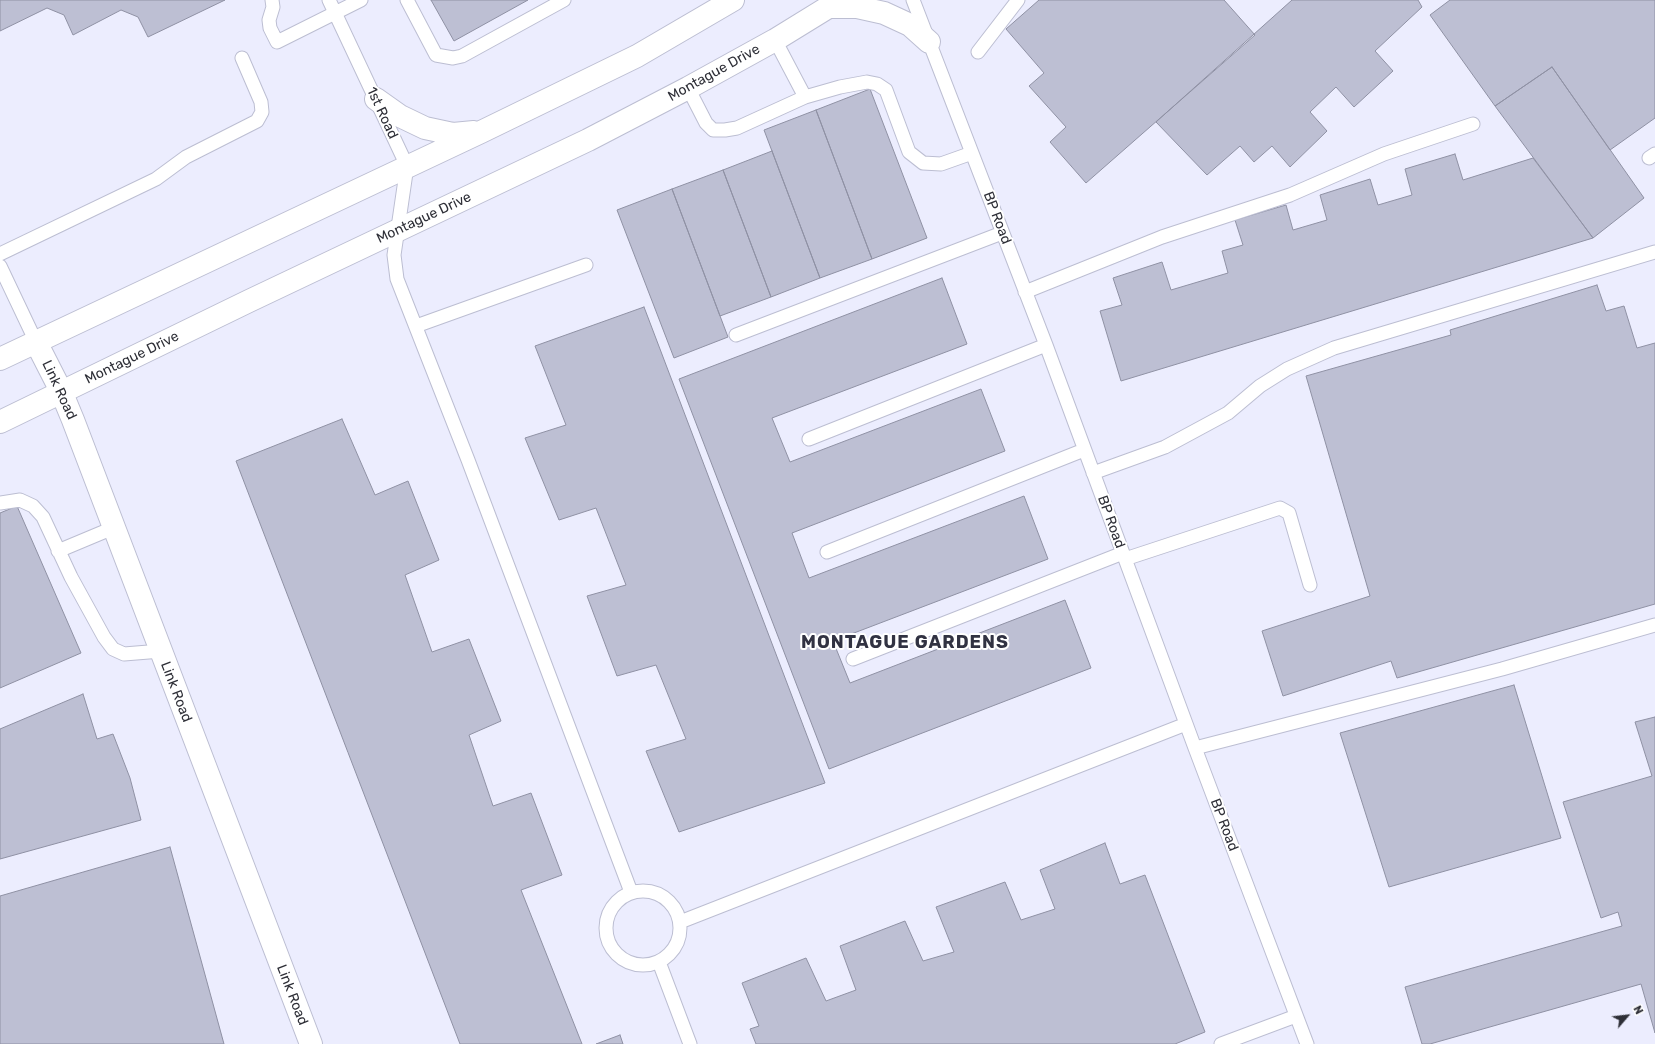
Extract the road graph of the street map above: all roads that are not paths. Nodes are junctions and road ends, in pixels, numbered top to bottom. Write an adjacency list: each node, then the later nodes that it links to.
1 (272, 0): 10 (lane)
2 (330, 0): 10 (lane, 1st Road)
3 (361, 0): 10 (lane)
4 (407, 0): 5 (lane)
5 (564, 0)
6 (733, 0): 19 (main road)
7 (913, 0): 12 (lane, BP Road)
8 (1018, 0): 13 (lane)
9 (835, 4): 11 (main road, Montague Drive); 12 (main road)
10 (336, 13): 17 (lane, 1st Road)
11 (774, 40): 15 (main road, Montague Drive); 16 (lane)
12 (929, 42): 20 (lane, BP Road)
13 (978, 52)
14 (242, 58): 25 (lane)
15 (688, 88): 16 (lane); 22 (main road, Montague Drive)
16 (805, 97): 20 (lane)
17 (376, 99): 19 (main road); 21 (lane, 1st Road)
18 (1473, 124): 28 (lane)
19 (481, 132): 21 (main road)
20 (972, 153): 23 (lane, BP Road)
21 (407, 166): 22 (lane); 31 (main road)
22 (397, 231): 29 (lane); 34 (main road, Montague Drive)
23 (1002, 233): 28 (lane, BP Road); 30 (lane)
24 (1655, 252): 38 (lane)
25 (0, 254)
26 (586, 265): 29 (lane)
27 (0, 266): 31 (lane)
28 (1025, 292): 32 (lane, BP Road)
29 (416, 326): 50 (lane)
30 (736, 335)
31 (36, 342): 33 (main road); 34 (main road, Link Road)
32 (1046, 345): 36 (lane); 37 (lane, BP Road)
33 (0, 359)
34 (61, 392): 35 (main road, Montague Drive); 40 (main road, Link Road)
35 (0, 422)
36 (809, 439)
37 (1084, 450): 38 (lane, BP Road); 42 (lane)
38 (1093, 473): 43 (lane, BP Road)
39 (0, 503): 41 (lane)
40 (113, 528): 41 (lane); 46 (main road, Link Road)
41 (58, 551): 46 (lane)
42 (828, 552)
43 (1124, 556): 44 (lane); 47 (lane); 48 (lane, BP Road)
44 (1310, 585)
45 (1655, 625): 49 (lane)
46 (161, 651): 54 (main road, Link Road)
47 (854, 659)
48 (1186, 724): 49 (lane, BP Road); 51 (lane)
49 (1195, 748): 53 (lane, BP Road)
50 (631, 892): 51 (lane); 52 (lane)
51 (680, 922): 52 (lane)
52 (660, 962): 55 (lane)
53 (1296, 1016): 56 (lane); 57 (lane, BP Road)
54 (311, 1044)
55 (690, 1044)
56 (1221, 1044)
57 (1307, 1044)

